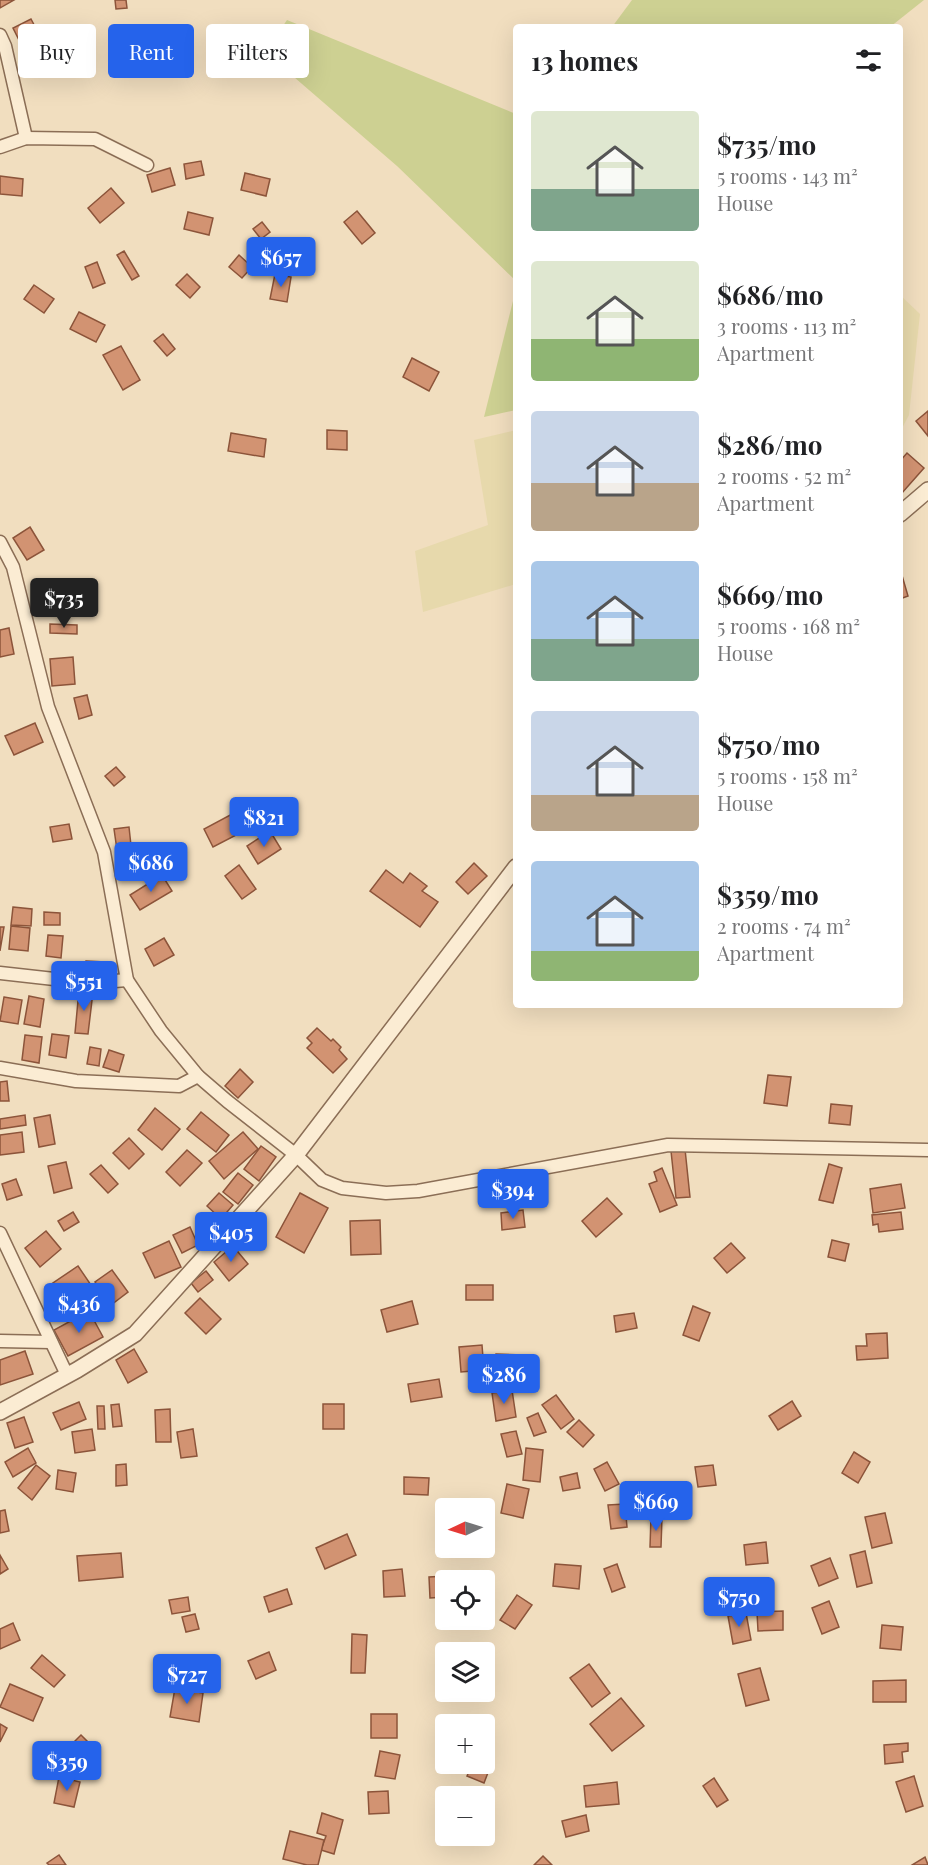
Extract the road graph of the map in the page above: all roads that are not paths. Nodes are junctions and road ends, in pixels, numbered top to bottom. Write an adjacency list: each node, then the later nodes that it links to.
1 (0, 35): 2 (street)
2 (26, 138): 3 (street); 4 (street)
3 (0, 147)
4 (147, 165)
5 (928, 490): 6 (street)
6 (903, 511)
7 (0, 542): 10 (street)
8 (513, 871): 14 (street)
9 (0, 973): 10 (street)
10 (127, 980): 12 (street)
11 (0, 1068): 12 (street)
12 (198, 1076): 14 (street)
13 (928, 1150): 14 (street)
14 (296, 1155): 18 (street)
15 (0, 1233): 17 (street)
16 (0, 1341): 17 (street)
17 (51, 1342): 18 (street)
18 (68, 1376): 19 (street)
19 (0, 1412)

